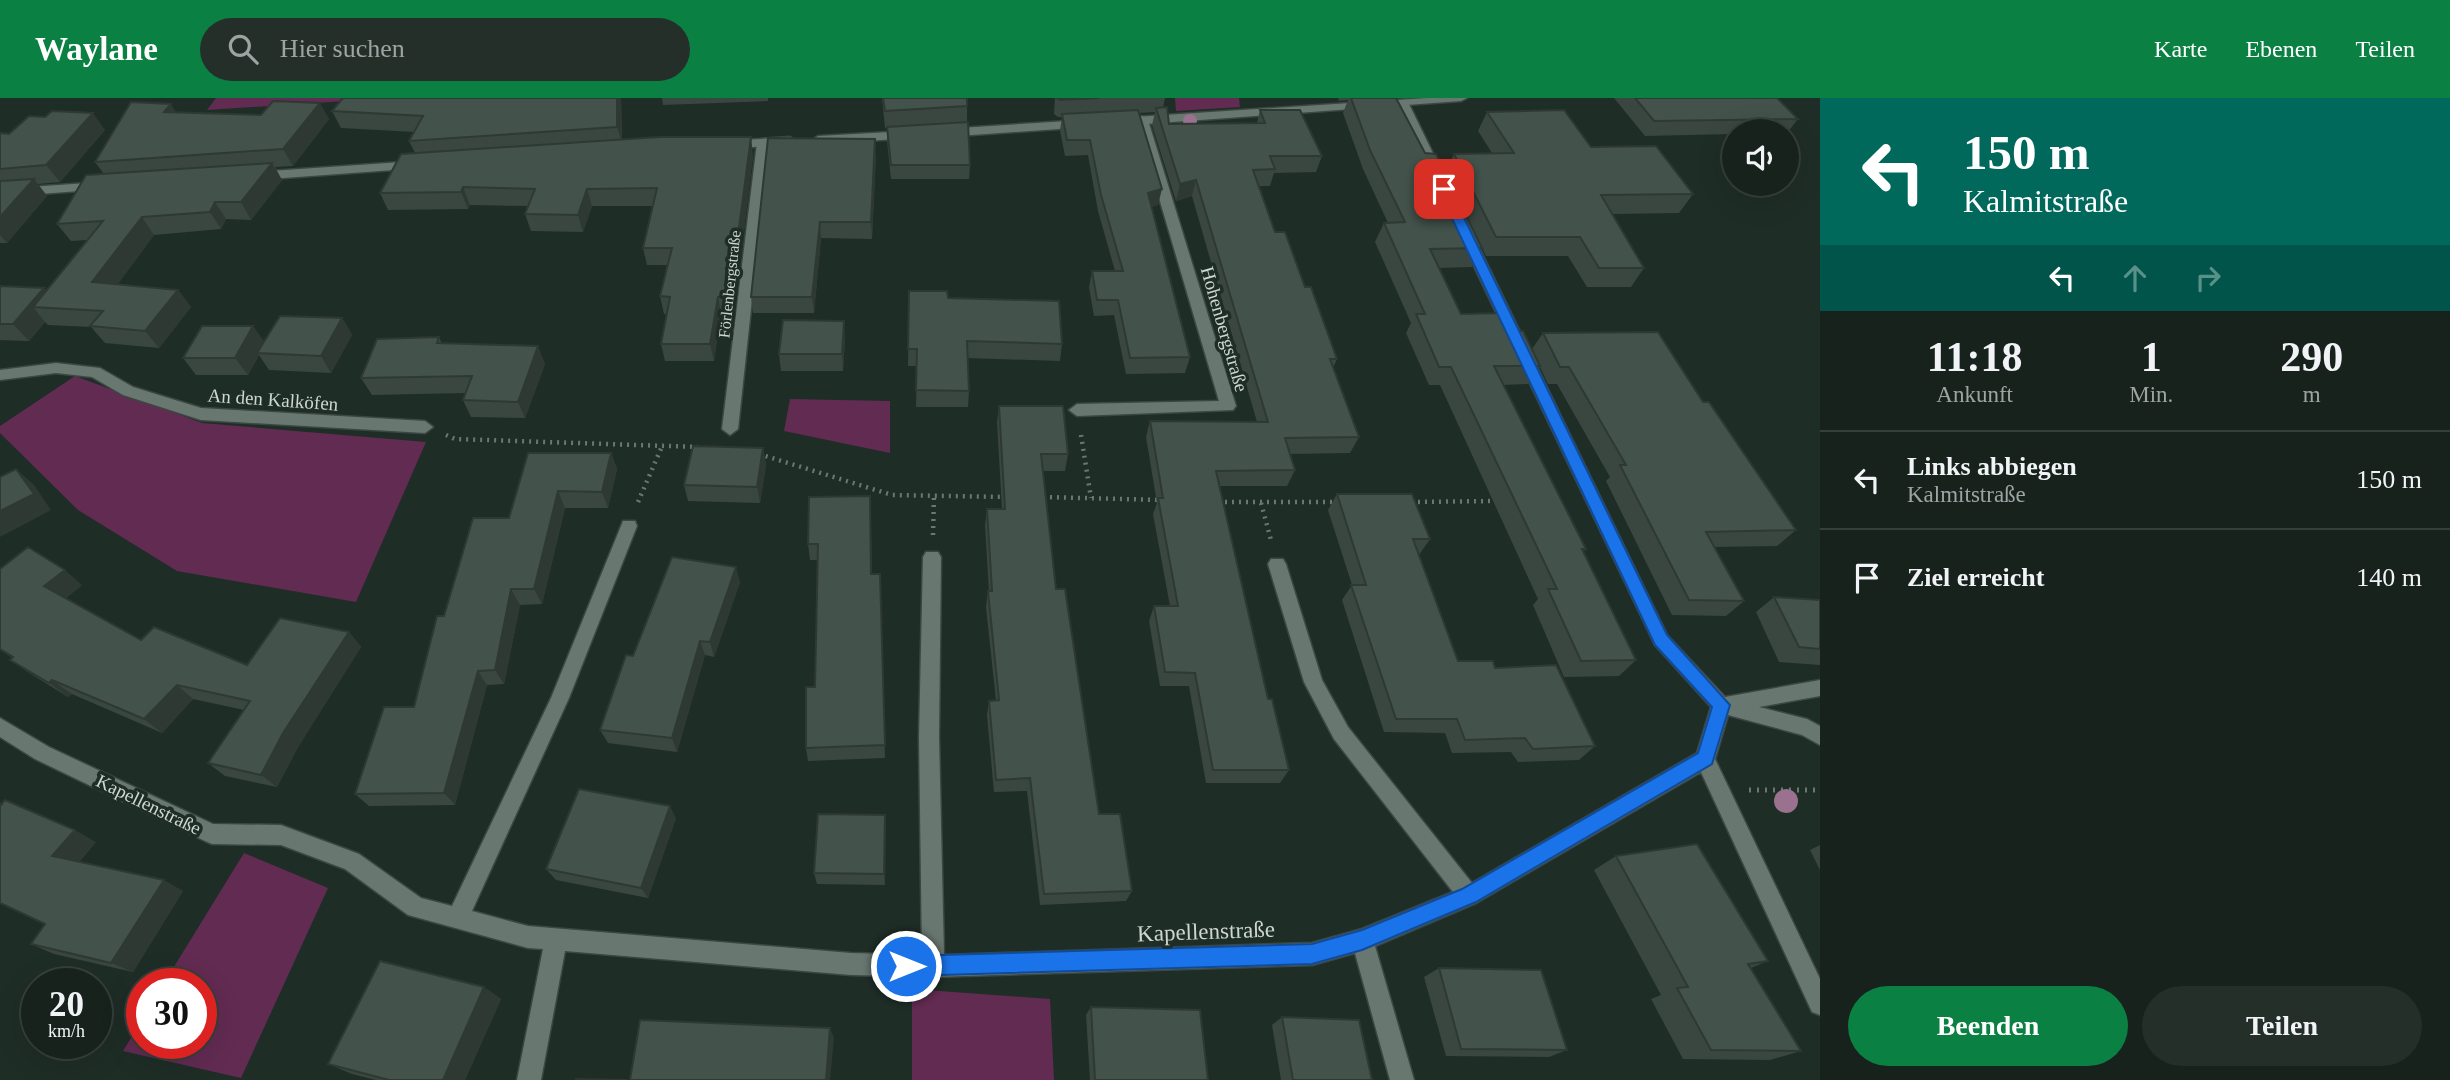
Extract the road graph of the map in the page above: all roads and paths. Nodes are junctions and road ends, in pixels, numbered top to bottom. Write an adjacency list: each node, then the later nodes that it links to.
1 (1461, 98): 2 (street)
2 (1403, 104): 3 (street); 9 (street)
3 (1142, 121): 4 (street); 13 (street, Hohenbergstraße)
4 (763, 143): 5 (street); 15 (street, Förlenbergstraße)
5 (707, 146)
6 (435, 164): 7 (street)
7 (245, 176)
8 (109, 186): 10 (street)
9 (1445, 191)
10 (0, 193)
11 (1463, 228): 33 (street)
12 (0, 375): 14 (street, An den Kalköfen)
13 (1077, 410): 22 (path)
14 (425, 427): 16 (path)
15 (730, 429)
16 (663, 444): 17 (path); 29 (path)
17 (702, 447)
18 (747, 452): 19 (path)
19 (934, 496): 20 (path); 30 (path)
20 (1013, 497)
21 (1039, 497): 22 (path)
22 (1091, 498): 23 (path)
23 (1170, 500)
24 (1209, 501): 28 (path)
25 (1507, 501): 27 (path)
26 (1343, 502): 28 (path)
27 (1398, 502)
28 (1261, 503): 31 (path)
29 (629, 526): 40 (street)
30 (932, 557): 43 (street)
31 (1278, 564): 39 (street)
32 (1820, 688): 33 (street)
33 (1721, 705): 35 (street); 36 (street)
34 (0, 727): 40 (street, Kapellenstraße)
35 (1820, 736)
36 (1705, 758): 37 (street); 39 (street, Kapellenstraße)
37 (1720, 790): 38 (path); 44 (street)
38 (1820, 790)
39 (1469, 895): 42 (street, Kapellenstraße)
40 (458, 918): 41 (street, Kapellenstraße)
41 (556, 939): 43 (street, Kapellenstraße); 45 (street)
42 (1362, 940): 43 (street, Kapellenstraße); 46 (street)
43 (933, 966)
44 (1820, 1004)
45 (529, 1080)
46 (1402, 1080)

